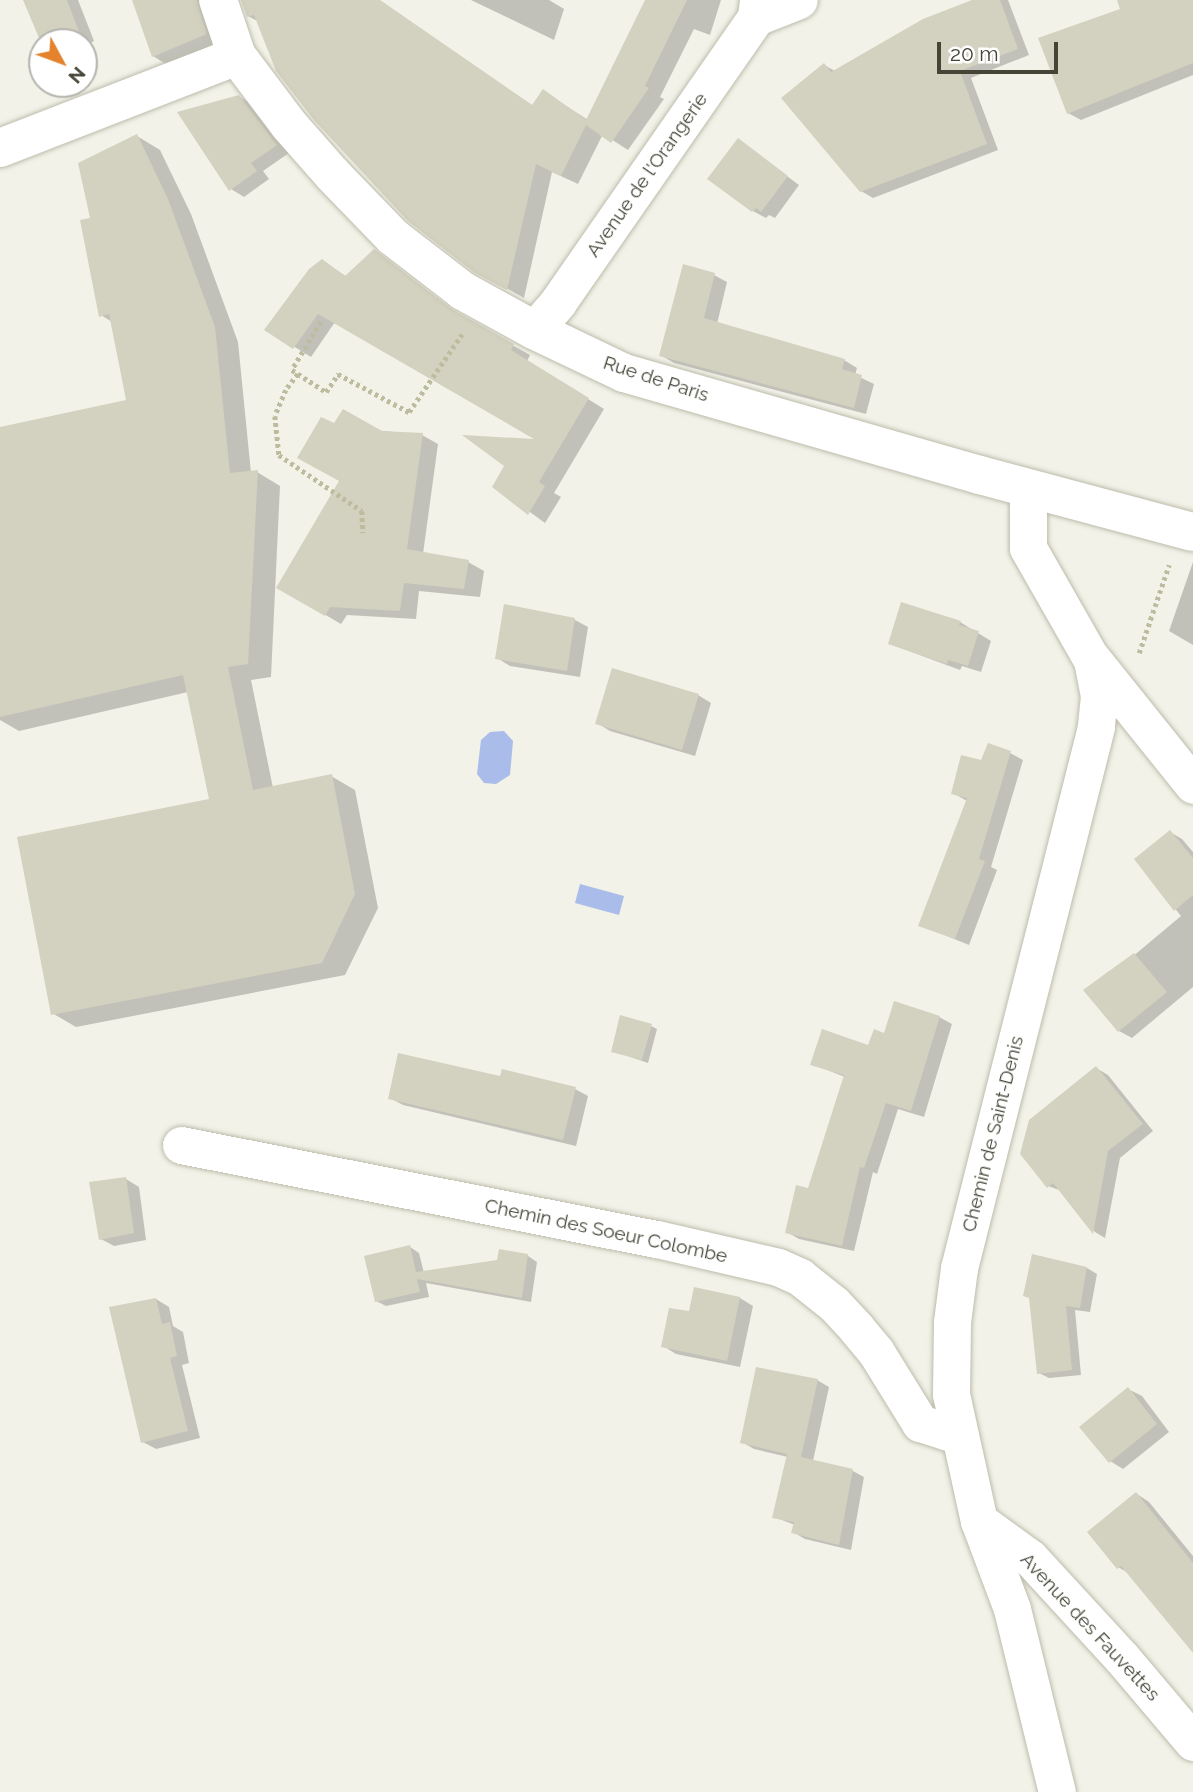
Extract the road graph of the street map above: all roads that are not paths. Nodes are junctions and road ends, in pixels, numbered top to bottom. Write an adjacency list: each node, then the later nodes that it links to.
1 (218, 0): 4 (street, Rue de Paris)
2 (799, 0): 3 (street)
3 (757, 8): 6 (street, Avenue de l'Orangerie)
4 (237, 56): 5 (street); 6 (street, Rue de Paris)
5 (0, 148)
6 (534, 330): 7 (street, Rue de Paris)
7 (1028, 488): 8 (street, Rue de Paris); 9 (street, Chemin de Saint-Denis)
8 (1187, 530)
9 (1092, 660): 10 (street); 12 (street, Chemin de Saint-Denis)
10 (1193, 785)
11 (181, 1146): 12 (street, Chemin des Soeur Colombe)
12 (960, 1436): 13 (street, Chemin de Saint-Denis)
13 (979, 1521): 14 (street, Avenue des Fauvettes); 15 (street, Chemin de Saint-Denis)
14 (1193, 1742)
15 (1057, 1792)

